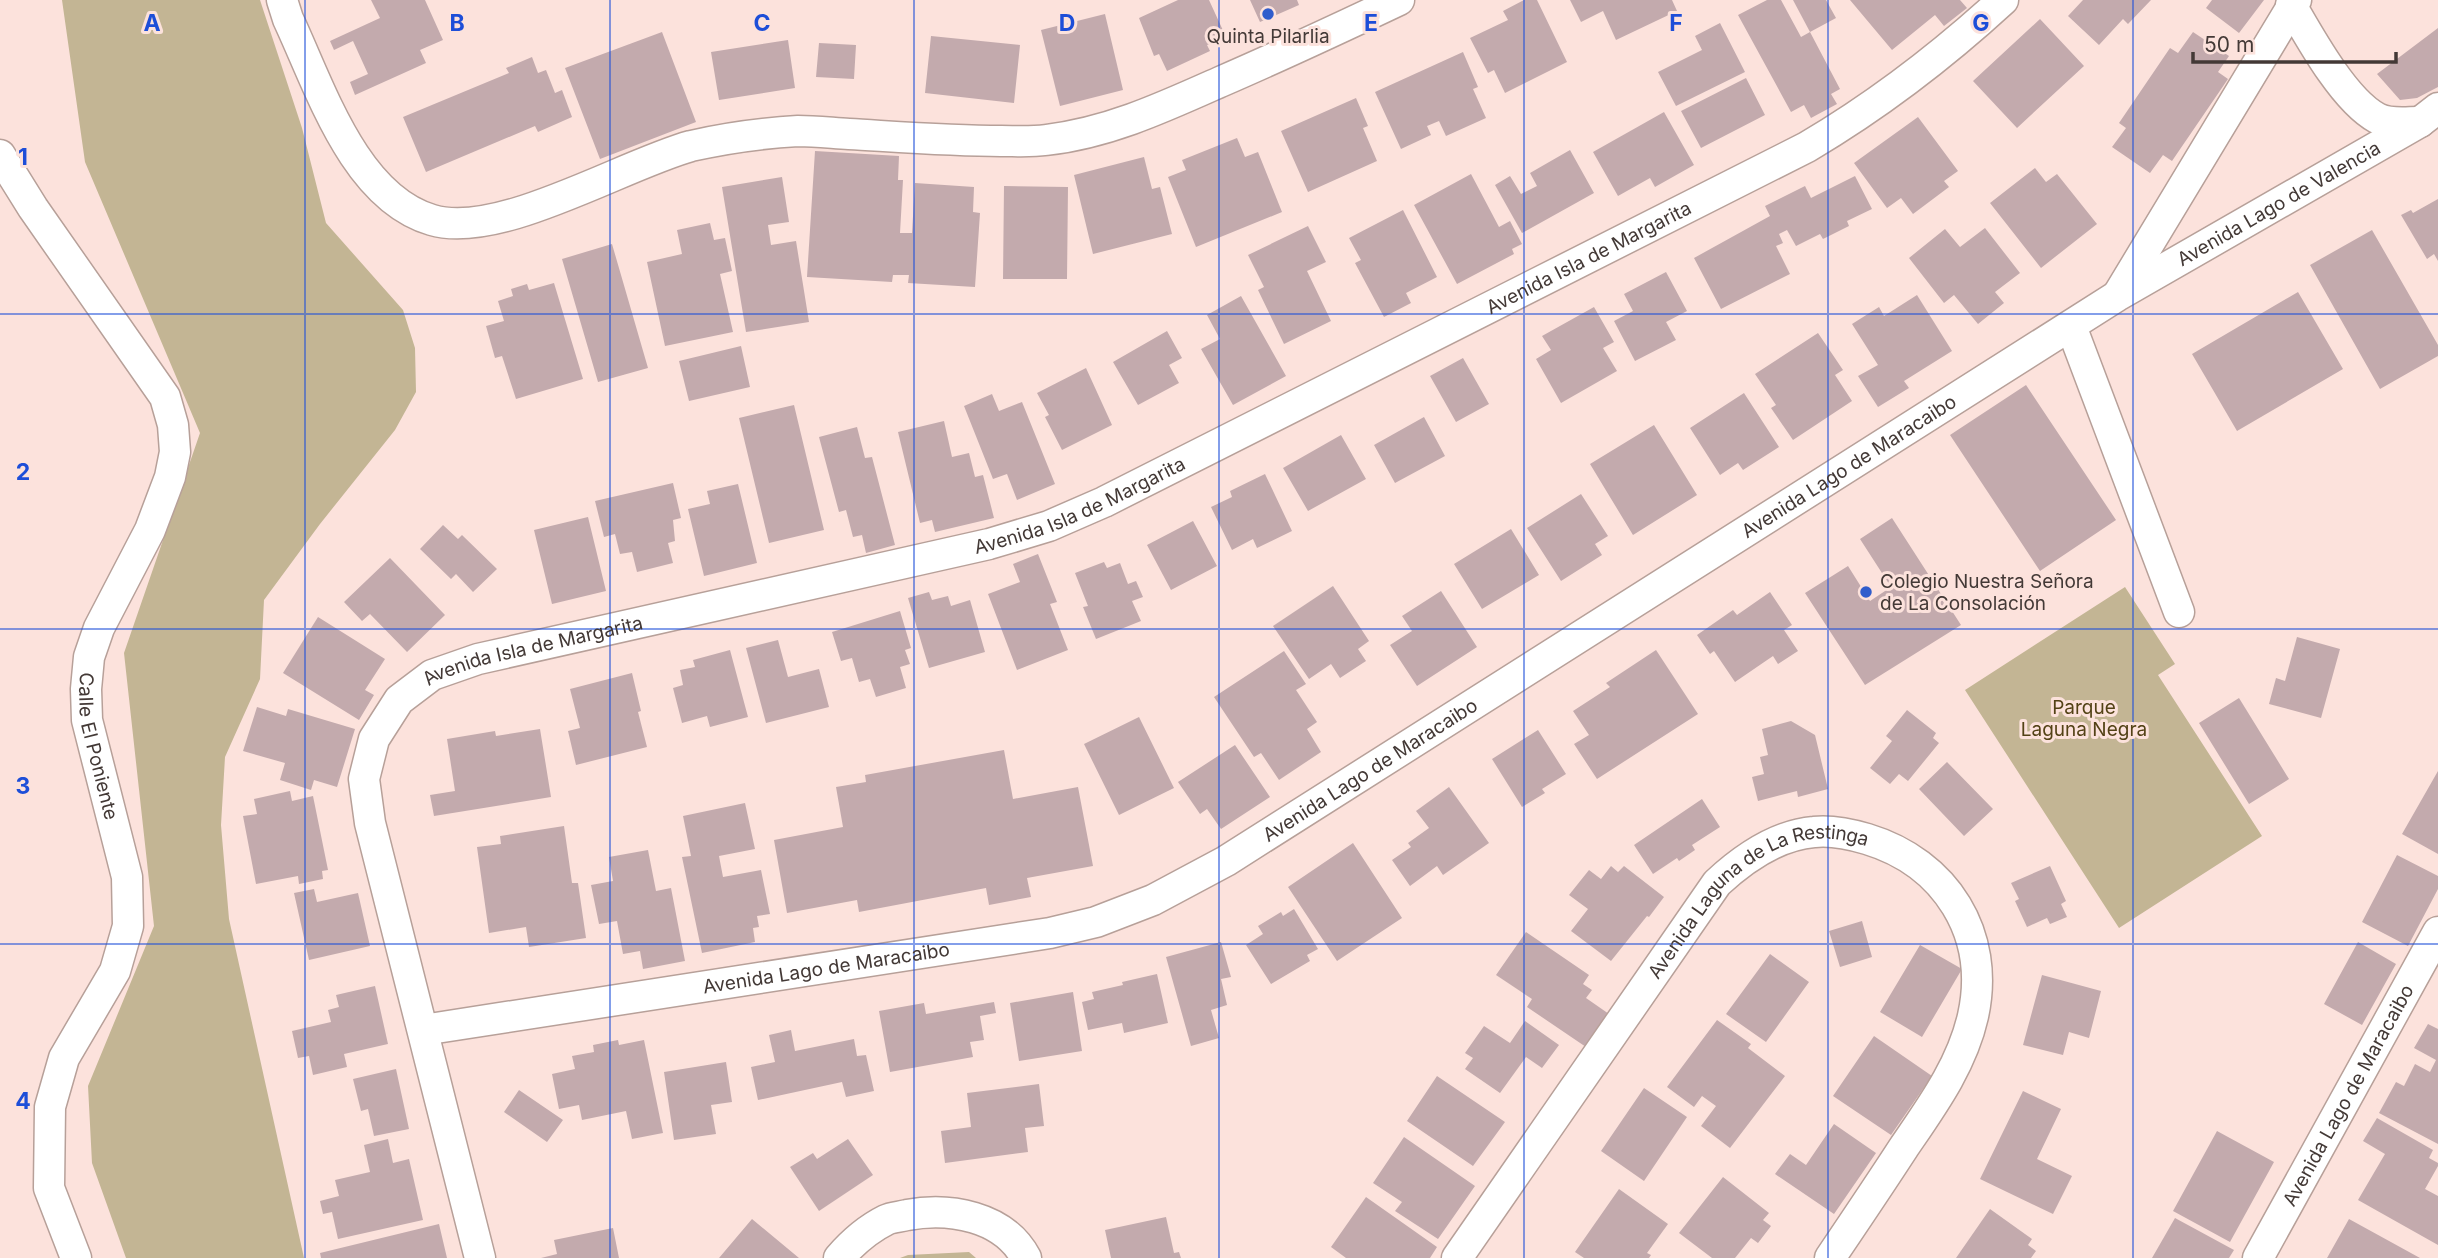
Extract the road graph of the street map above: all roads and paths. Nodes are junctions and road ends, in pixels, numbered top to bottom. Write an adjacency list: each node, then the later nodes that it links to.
1 (282, 0): 2 (street)
2 (1399, 0)
3 (2003, 0): 11 (street, Avenida Isla de Margarita)
4 (2294, 3): 5 (street); 7 (street, Avenida Lago de Maracaibo)
5 (2429, 115): 7 (street, Avenida Lago de Valencia)
6 (0, 155): 12 (street, Calle El Poniente)
7 (2117, 296): 8 (street, Avenida Lago de Maracaibo)
8 (2071, 326): 9 (street); 11 (street, Avenida Lago de Maracaibo)
9 (2179, 612)
10 (2438, 932): 18 (street, Avenida Lago de Maracaibo)
11 (423, 1030): 13 (street)
12 (76, 1258)
13 (480, 1258)
14 (839, 1258): 15 (street)
15 (1026, 1258)
16 (1457, 1258): 17 (street, Avenida Laguna de La Restinga)
17 (1830, 1258)
18 (2258, 1258)

